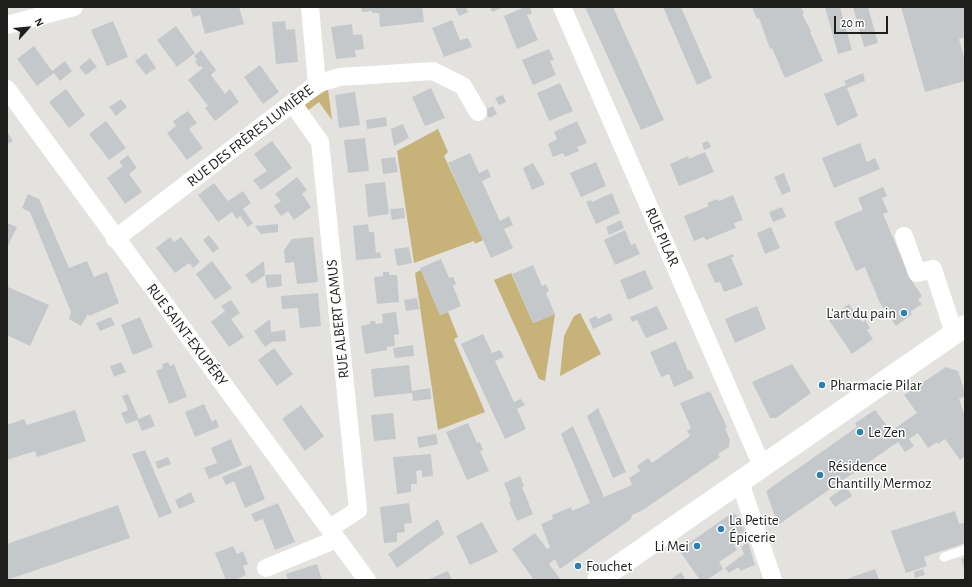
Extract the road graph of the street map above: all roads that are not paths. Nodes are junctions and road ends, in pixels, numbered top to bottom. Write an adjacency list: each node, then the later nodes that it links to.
1 (74, 7): 4 (street)
2 (310, 7): 5 (street)
3 (562, 7): 12 (street, RUE PILAR)
4 (7, 25)
5 (317, 84): 7 (street, RUE DES FRÈRES LUMIÈRE); 8 (street, RUE DES FRÈRES LUMIÈRE)
6 (7, 90): 10 (street, RUE SAINT-EXUPÉRY)
7 (293, 104): 10 (street, RUE DES FRÈRES LUMIÈRE); 14 (street, RUE ALBERT CAMUS)
8 (478, 112)
9 (904, 236): 11 (street)
10 (115, 239): 14 (street, RUE SAINT-EXUPÉRY)
11 (962, 331): 12 (main road)
12 (762, 466): 13 (main road)
13 (740, 482): 19 (main road); 20 (street)
14 (333, 533): 17 (street); 18 (street, RUE SAINT-EXUPÉRY)
15 (965, 550): 16 (lane)
16 (944, 557)
17 (266, 568)
18 (367, 580)
19 (598, 580)
20 (773, 580)

